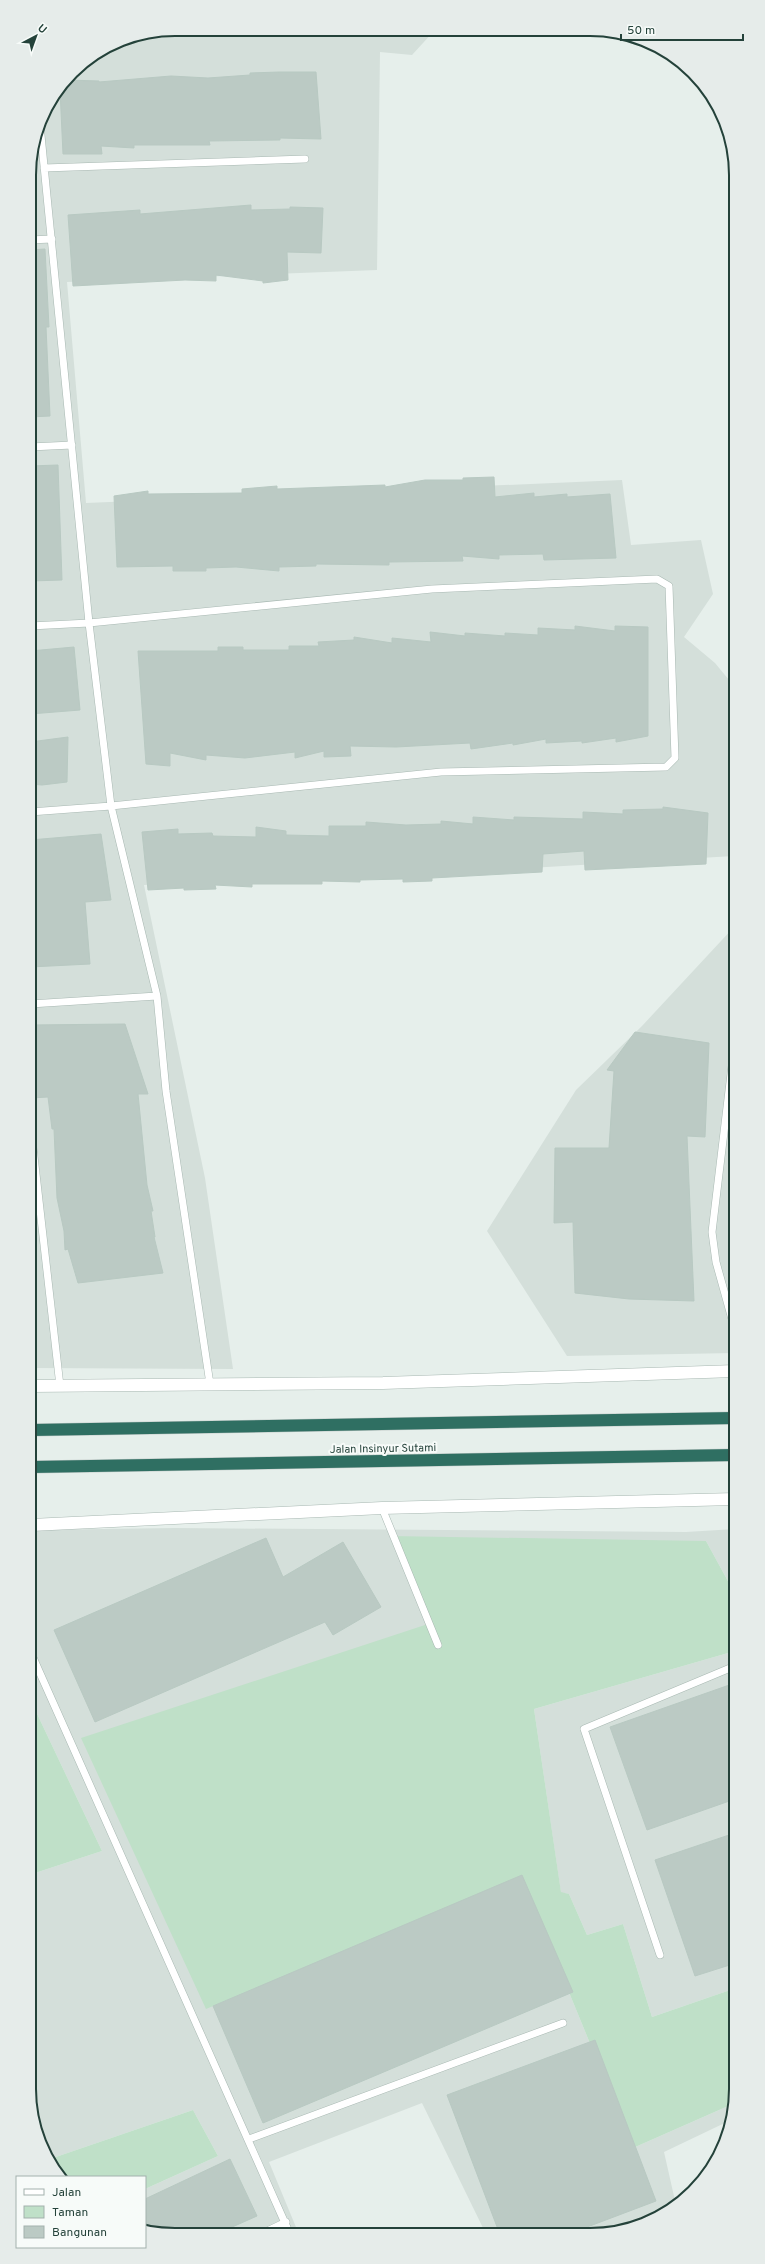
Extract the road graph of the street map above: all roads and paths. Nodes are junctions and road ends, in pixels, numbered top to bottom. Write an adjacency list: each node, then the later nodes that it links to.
1 (41, 138): 3 (lane)
2 (305, 159): 3 (lane)
3 (44, 168): 4 (lane)
4 (52, 239): 5 (lane); 6 (lane)
5 (36, 240)
6 (72, 445): 7 (lane); 8 (lane)
7 (36, 447)
8 (89, 623): 9 (lane); 10 (lane); 10 (lane)
9 (36, 626)
10 (111, 806): 11 (lane); 12 (lane)
11 (36, 812)
12 (157, 996): 13 (lane); 18 (lane)
13 (36, 1004)
14 (729, 1090): 16 (lane)
15 (36, 1174): 20 (lane)
16 (729, 1309)
17 (729, 1371): 18 (street)
18 (210, 1384): 20 (street)
19 (36, 1386): 20 (street)
20 (60, 1386)
21 (729, 1418): 22 (highway, Jalan Insinyur Sutami)
22 (36, 1430)
23 (729, 1455): 24 (highway, Jalan Insinyur Sutami)
24 (36, 1467)
25 (729, 1499): 26 (street)
26 (382, 1508): 27 (street); 28 (lane)
27 (36, 1525)
28 (438, 1645)
29 (36, 1664): 33 (lane)
30 (729, 1669): 31 (lane)
31 (660, 1955)
32 (563, 2023): 33 (lane)
33 (249, 2139): 34 (lane)
34 (286, 2222): 35 (lane); 36 (lane)
35 (273, 2228)
36 (288, 2228)

